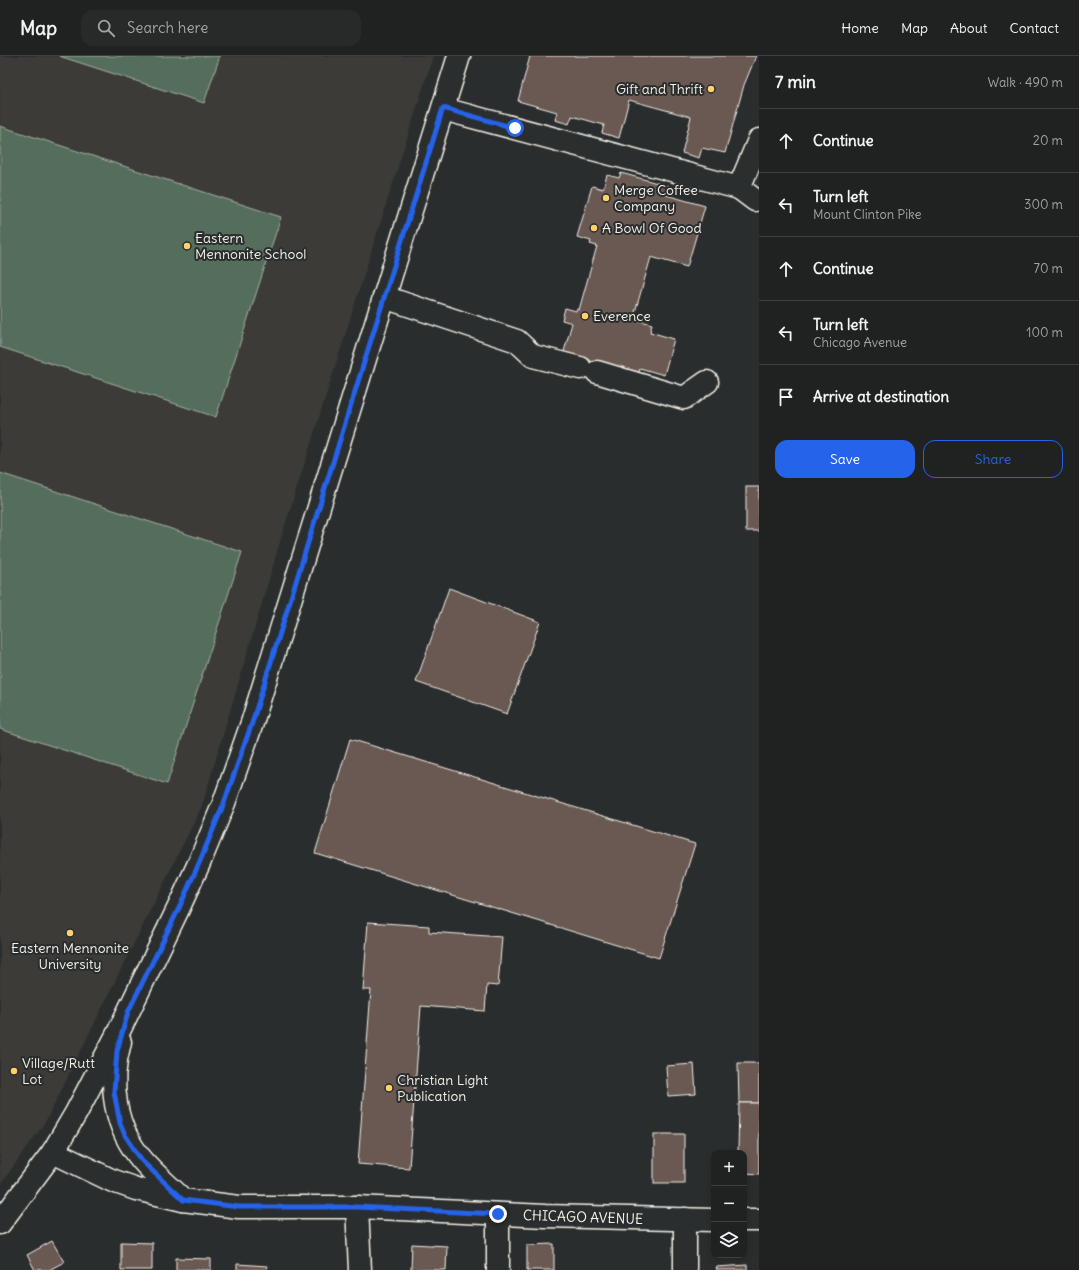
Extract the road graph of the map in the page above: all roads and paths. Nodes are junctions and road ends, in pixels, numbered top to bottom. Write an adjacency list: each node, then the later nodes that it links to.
1 (459, 56): 2 (street)
2 (443, 108): 3 (street); 4 (street)
3 (759, 140)
4 (384, 297): 5 (street); 6 (street)
5 (707, 382)
6 (128, 1012): 7 (street); 8 (street)
7 (53, 1152): 8 (street, CHICAGO AVENUE); 15 (street)
8 (183, 1200): 9 (street, CHICAGO AVENUE)
9 (357, 1207): 10 (street, CHICAGO AVENUE); 16 (street)
10 (498, 1214): 11 (street, CHICAGO AVENUE); 17 (street)
11 (685, 1219): 12 (street, CHICAGO AVENUE); 18 (street)
12 (711, 1220)
13 (747, 1220): 14 (street)
14 (759, 1220)
15 (0, 1223)
16 (360, 1270)
17 (498, 1270)
18 (685, 1270)

